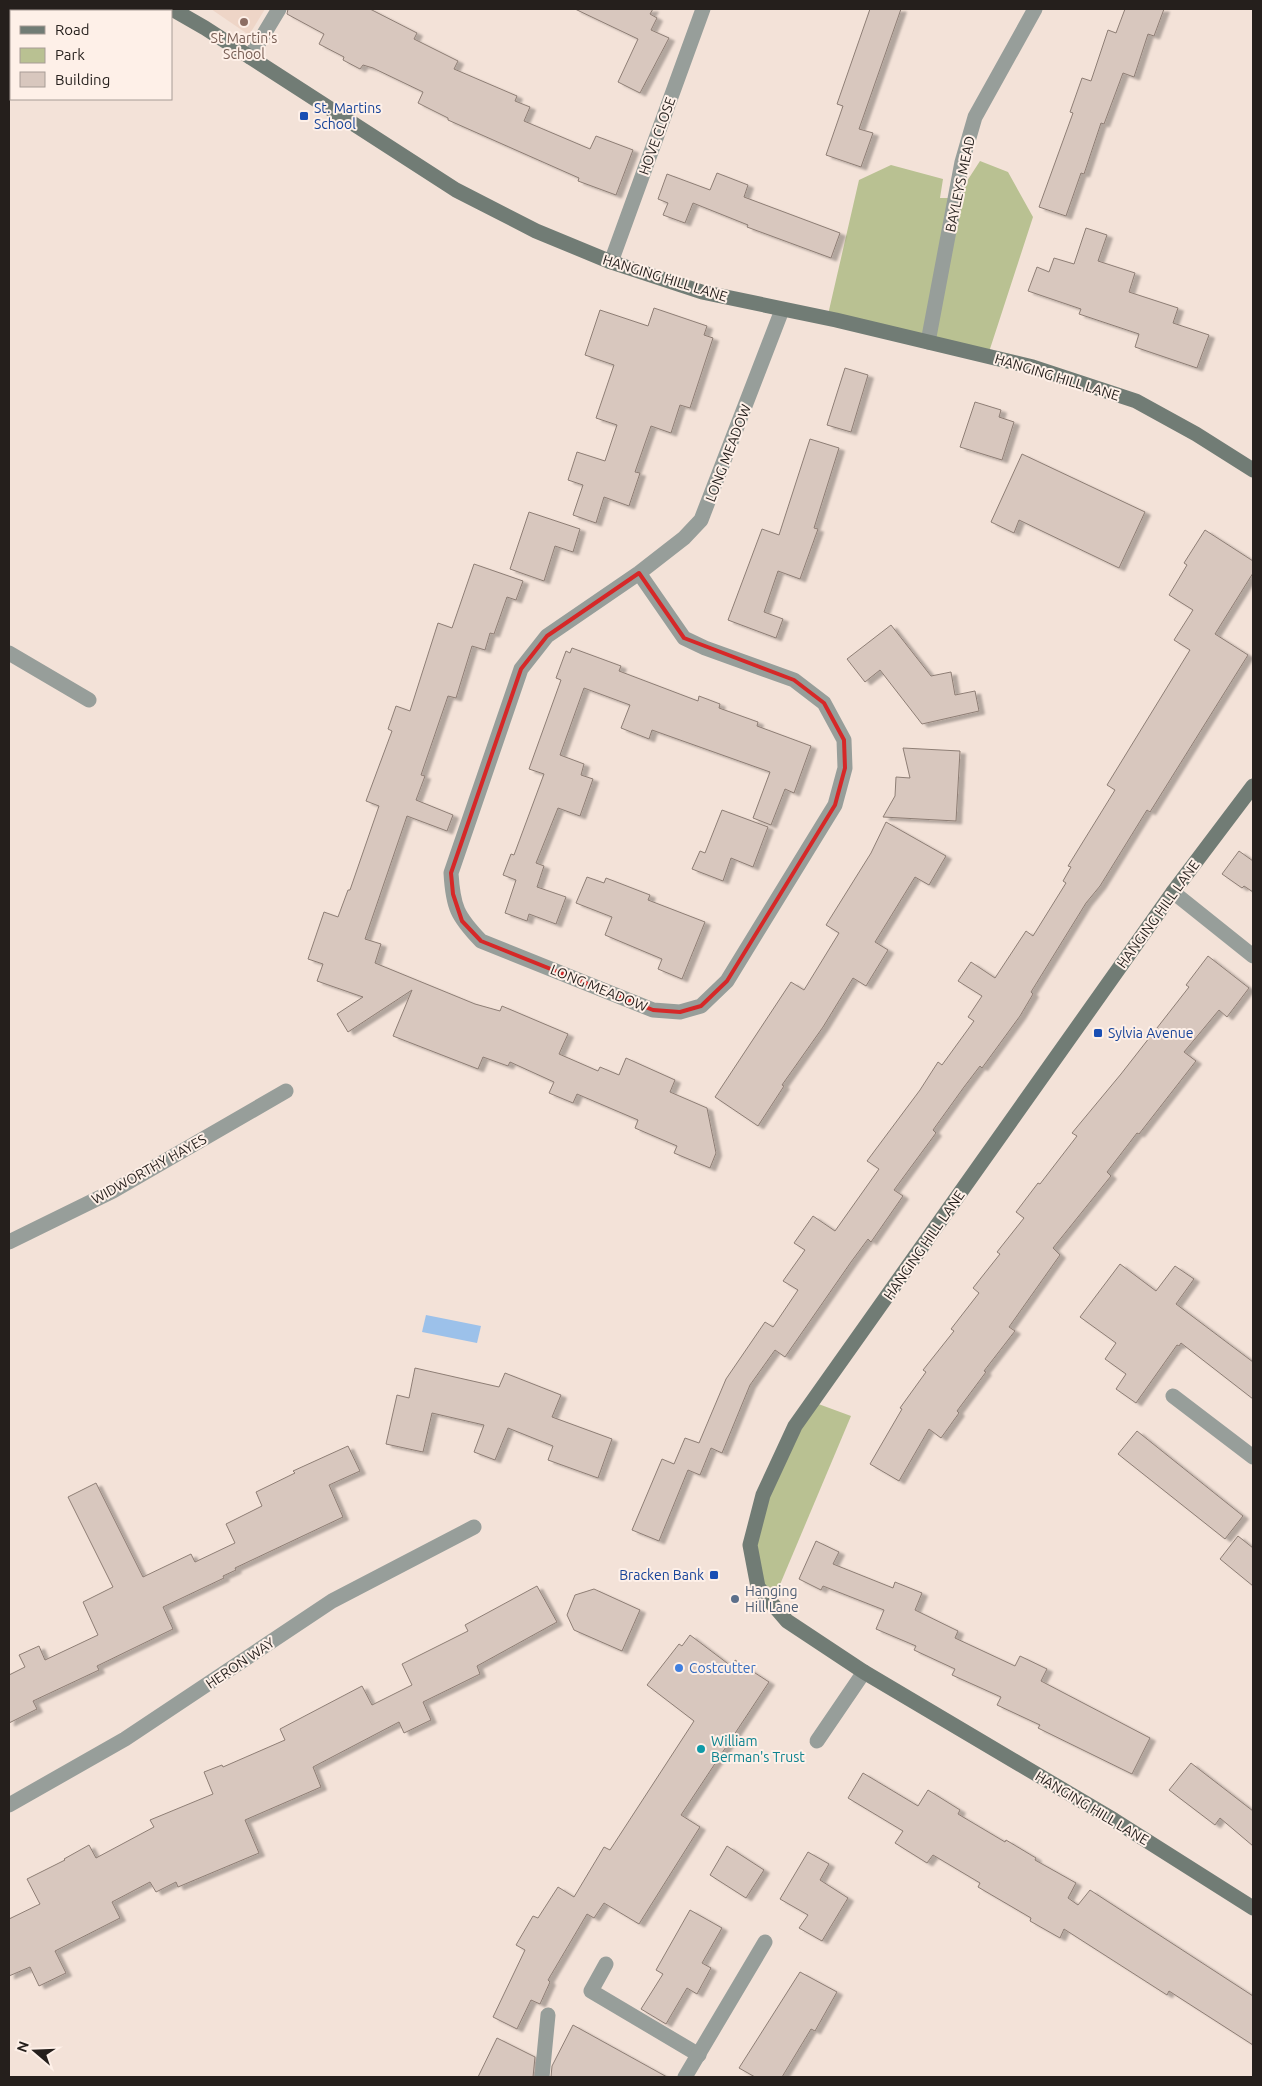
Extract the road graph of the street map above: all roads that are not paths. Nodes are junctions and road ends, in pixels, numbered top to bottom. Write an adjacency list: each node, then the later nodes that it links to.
1 (172, 9): 5 (street, HANGING HILL LANE)
2 (279, 9): 5 (street)
3 (703, 9): 6 (street, HOVE CLOSE)
4 (1035, 9): 8 (street, BAYLEYS MEAD)
5 (250, 57): 6 (street, HANGING HILL LANE)
6 (611, 262): 7 (street, HANGING HILL LANE)
7 (782, 310): 8 (street, HANGING HILL LANE); 10 (street, LONG MEADOW)
8 (928, 342): 9 (street, HANGING HILL LANE)
9 (1253, 470)
10 (639, 573): 10 (street, LONG MEADOW)
11 (9, 653): 12 (street)
12 (89, 700)
13 (1253, 786): 14 (street, HANGING HILL LANE)
14 (1173, 892): 15 (street); 21 (street, HANGING HILL LANE)
15 (1253, 956)
16 (286, 1091): 17 (street, WIDWORTHY HAYES)
17 (9, 1242)
18 (1173, 1396): 19 (street)
19 (1253, 1457)
20 (474, 1527): 23 (street, HERON WAY)
21 (864, 1672): 22 (street); 24 (street, HANGING HILL LANE)
22 (817, 1741)
23 (9, 1805)
24 (1253, 1908)
25 (766, 1942): 28 (street)
26 (606, 1964): 28 (street)
27 (548, 2015): 29 (street)
28 (699, 2054): 30 (street)
29 (542, 2077)
30 (685, 2077)

